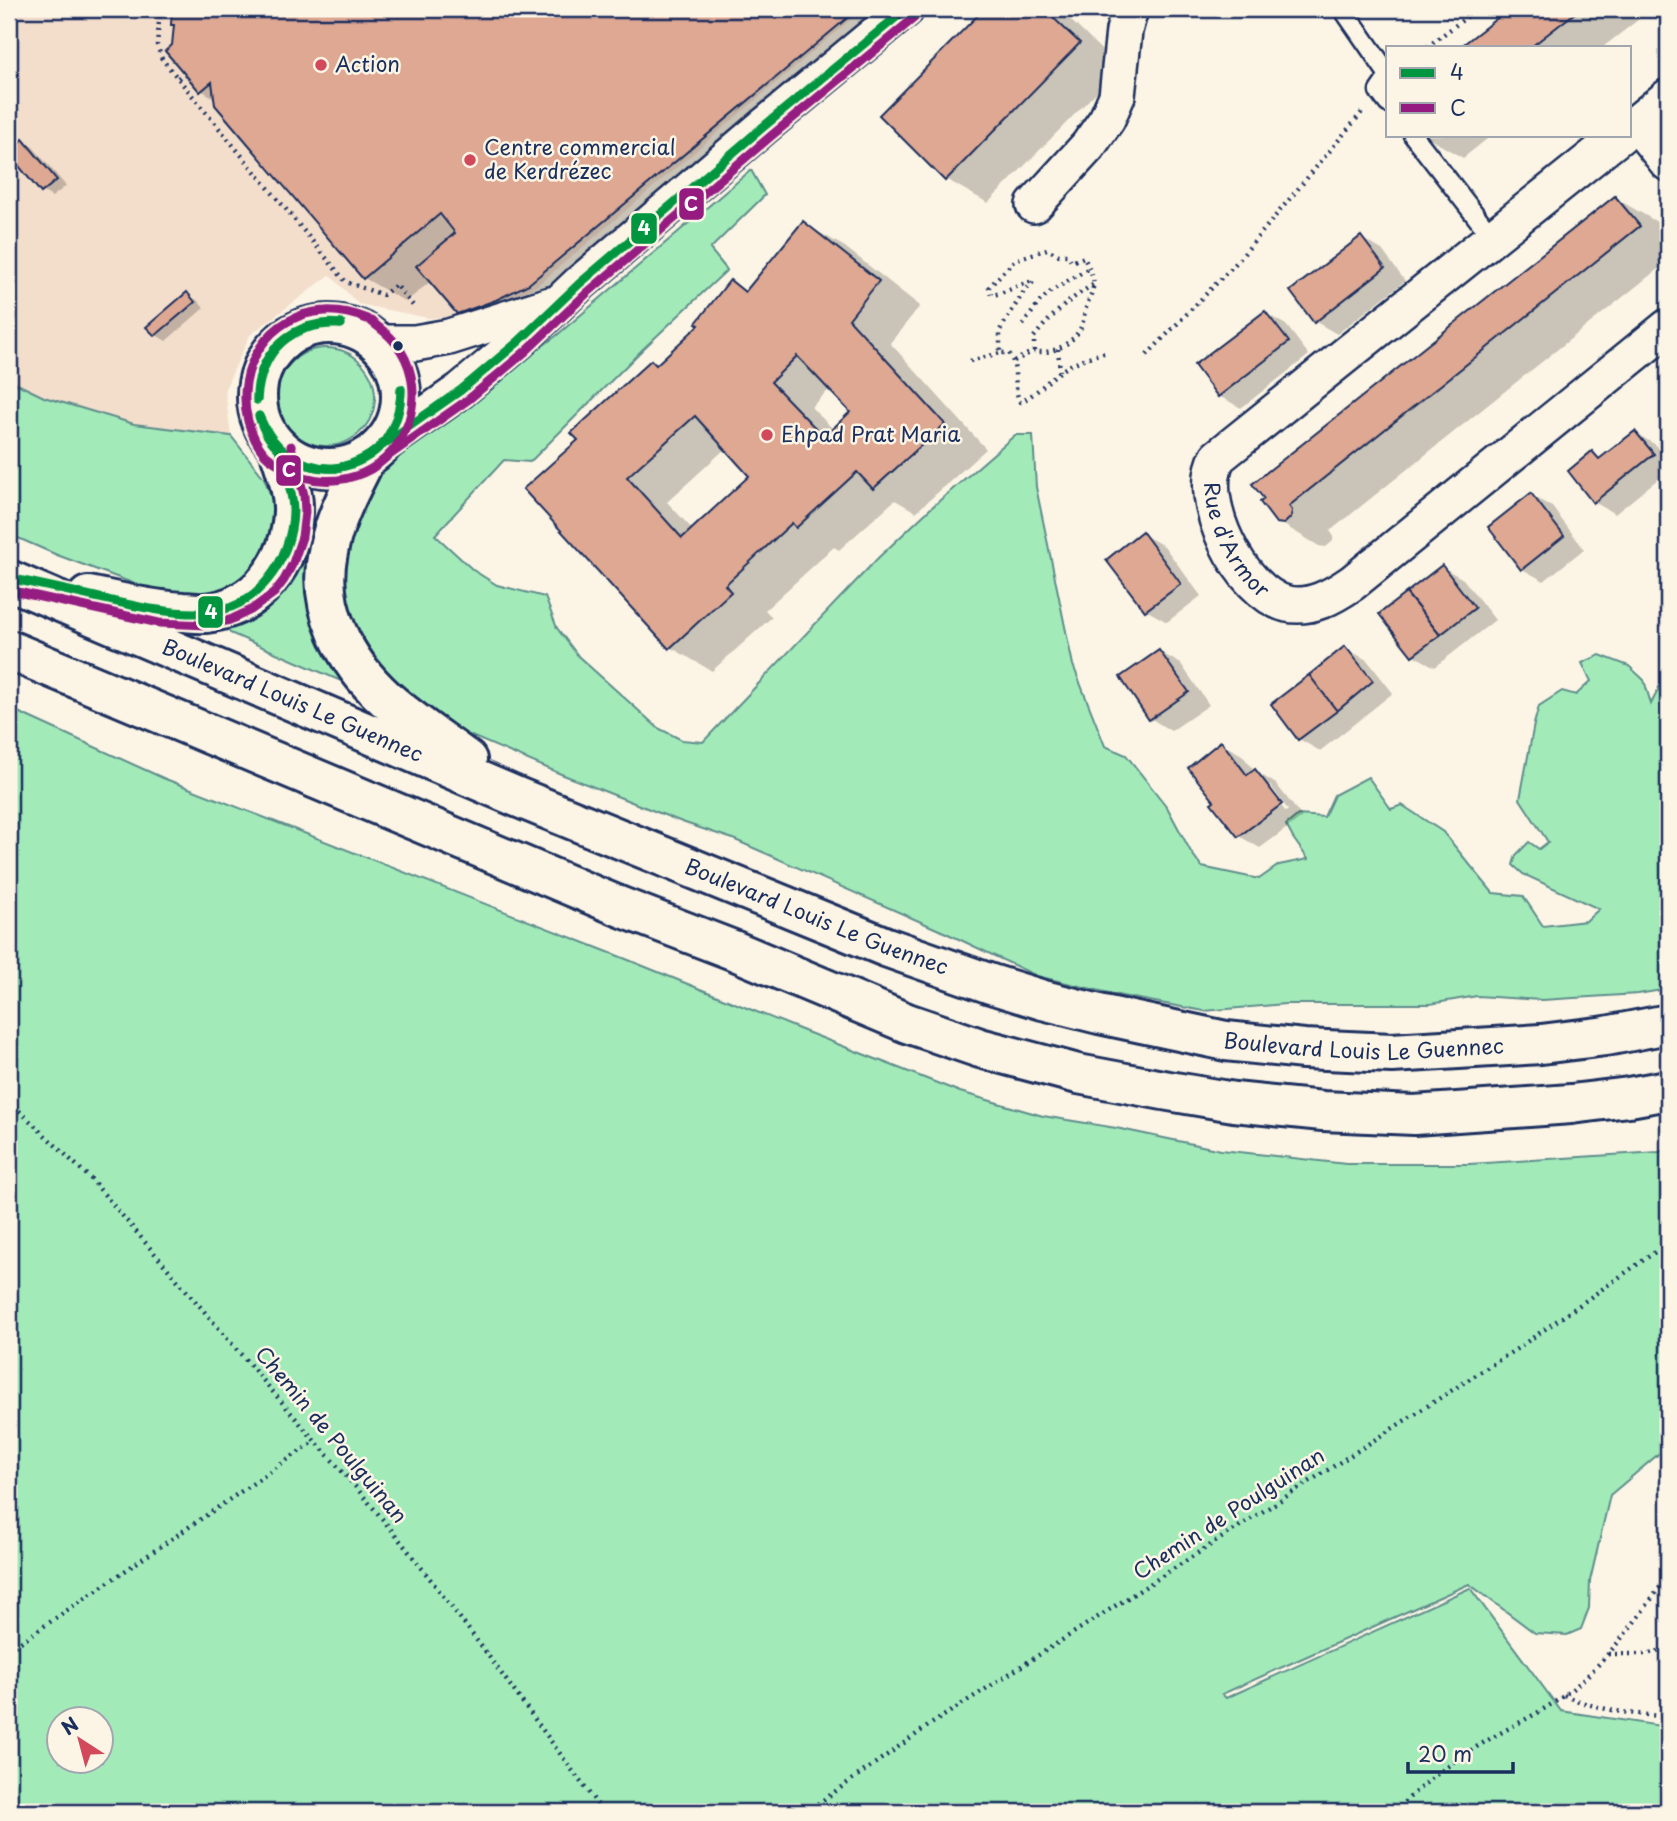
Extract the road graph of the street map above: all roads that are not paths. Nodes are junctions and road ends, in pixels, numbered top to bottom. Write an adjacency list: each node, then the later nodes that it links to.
1 (906, 9): 13 (street)
2 (1130, 9): 11 (street)
3 (1343, 9): 4 (lane)
4 (1386, 87)
5 (1668, 97): 6 (street, Rue d'Armor)
6 (1632, 127)
7 (1632, 132): 10 (street)
8 (1414, 136): 12 (lane)
9 (1620, 136): 12 (street, Rue d'Armor)
10 (1668, 163)
11 (1034, 205)
12 (1493, 238): 14 (street, Rue d'Armor)
13 (560, 302): 15 (street); 17 (street)
14 (1668, 327)
15 (379, 343): 16 (main road); 17 (main road)
16 (279, 449): 17 (main road); 18 (main road)
17 (373, 452): 20 (main road)
18 (9, 579): 20 (main road, Boulevard Louis Le Guennec)
19 (9, 650): 22 (main road)
20 (516, 797): 21 (main road, Boulevard Louis Le Guennec)
21 (1668, 1024)
22 (1668, 1090)

